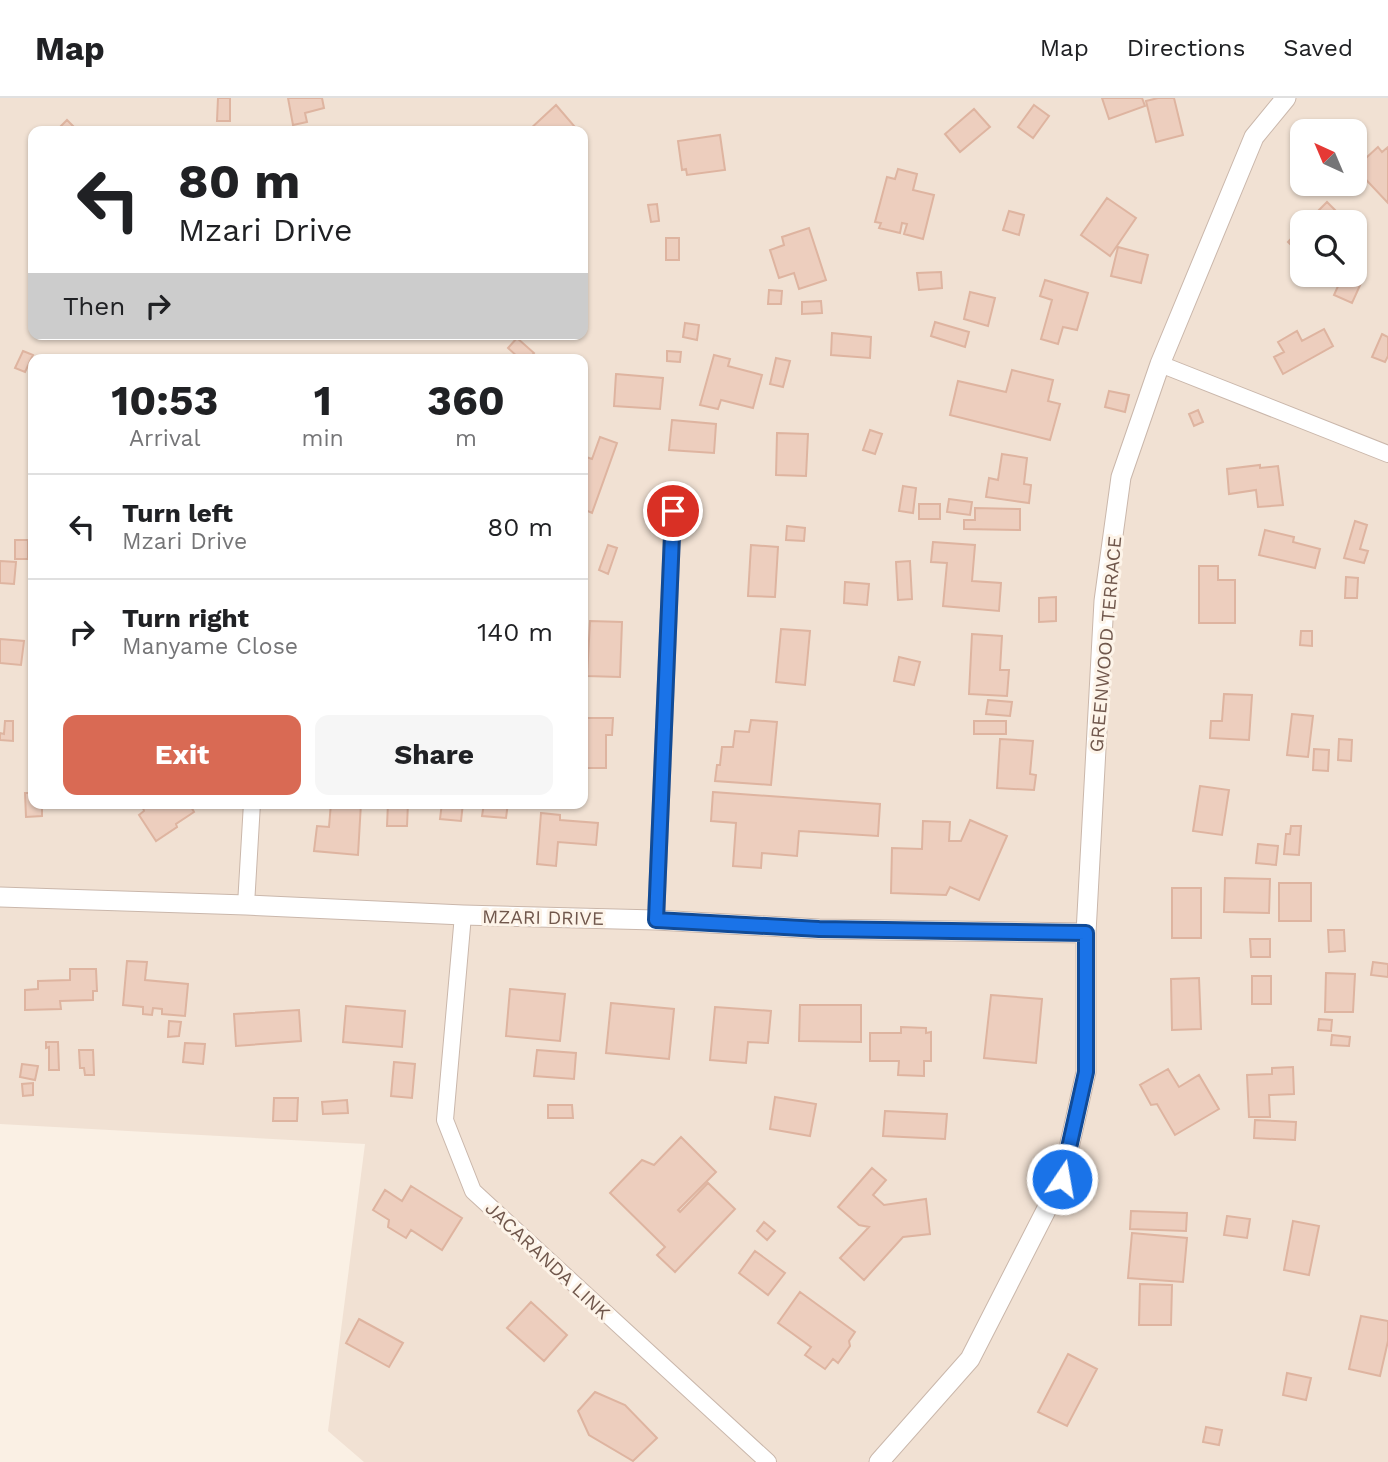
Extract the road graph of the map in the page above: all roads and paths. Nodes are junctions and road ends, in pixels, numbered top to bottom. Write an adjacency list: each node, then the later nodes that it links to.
1 (1286, 98): 2 (street, GREENWOOD TERRACE)
2 (1160, 364): 3 (street); 10 (street, GREENWOOD TERRACE)
3 (1388, 454)
4 (673, 511): 9 (street)
5 (252, 809): 7 (street)
6 (0, 897): 7 (street, MZARI DRIVE)
7 (246, 905): 8 (street, MZARI DRIVE)
8 (463, 915): 9 (street, MZARI DRIVE); 11 (street, JACARANDA LINK)
9 (656, 920): 10 (street, MZARI DRIVE)
10 (1086, 933): 12 (street, GREENWOOD TERRACE)
11 (768, 1462)
12 (879, 1462)

